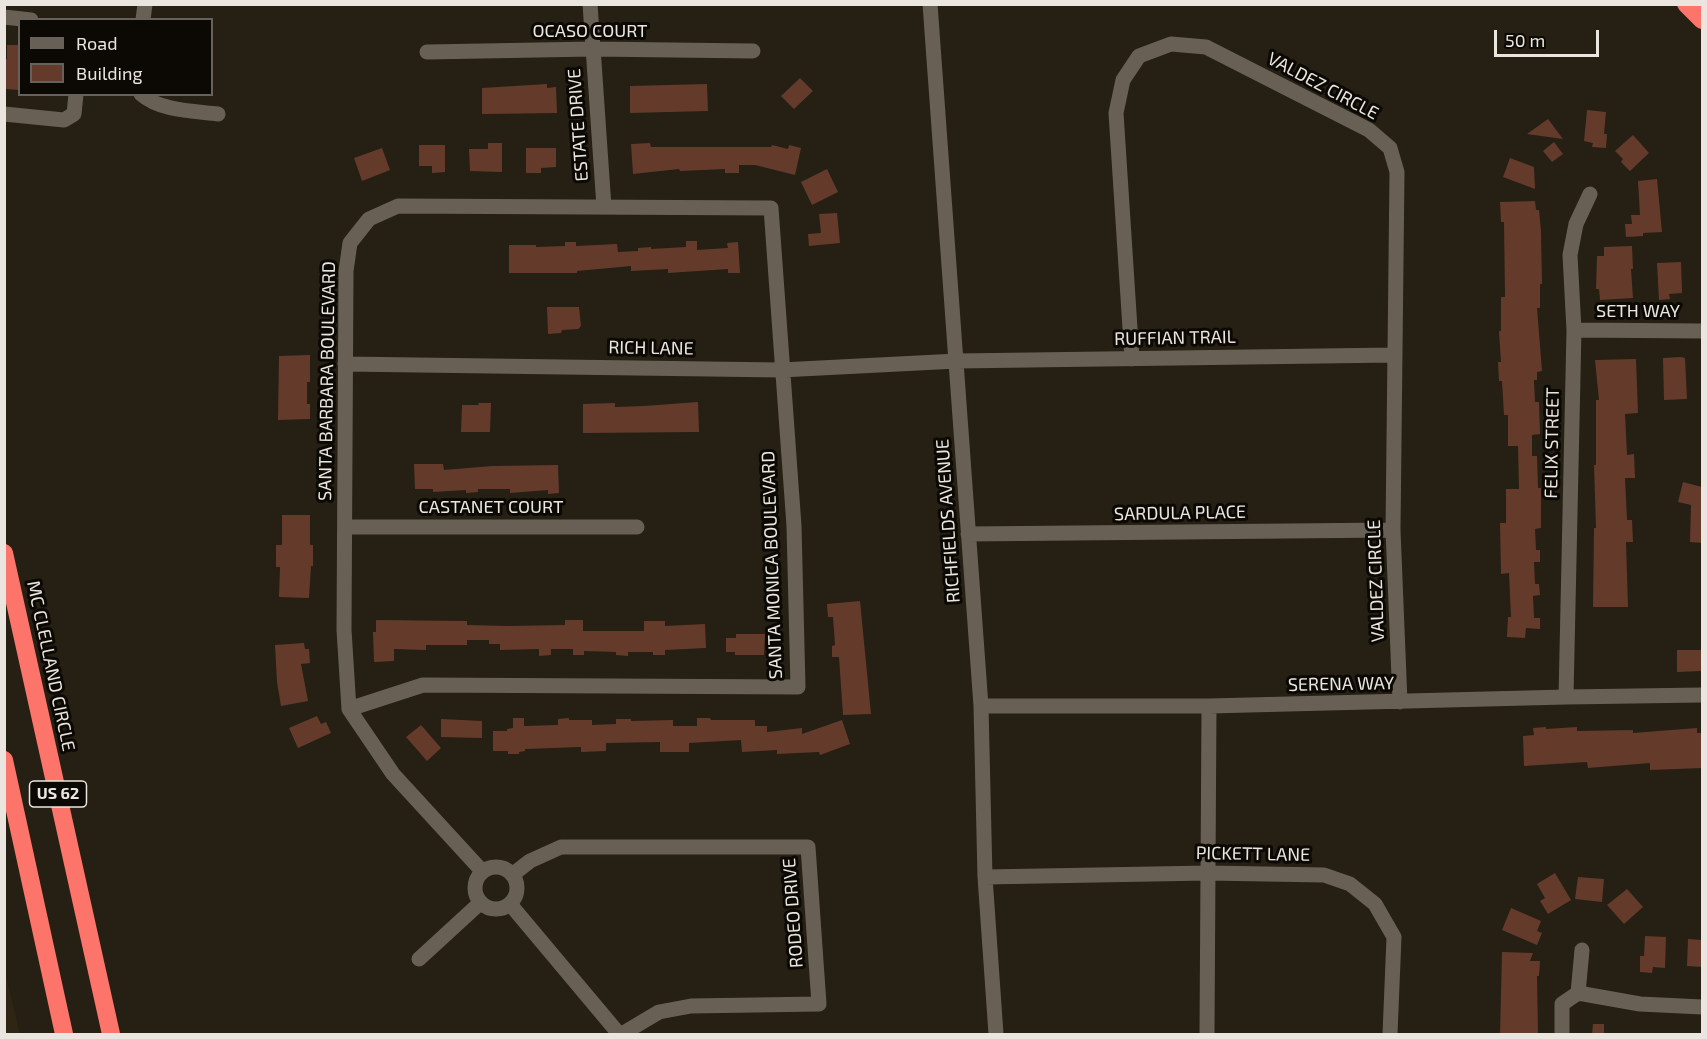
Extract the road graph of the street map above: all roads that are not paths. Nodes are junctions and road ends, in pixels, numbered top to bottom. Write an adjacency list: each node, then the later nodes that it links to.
1 (590, 4): 5 (street, ESTATE DRIVE)
2 (930, 4): 19 (street, RICHFIELDS AVENUE)
3 (1686, 4): 4 (highway)
4 (1702, 20)
5 (593, 49): 6 (street, OCASO COURT); 7 (street, OCASO COURT); 13 (street, ESTATE DRIVE)
6 (753, 51)
7 (427, 52)
8 (76, 96): 10 (street)
9 (143, 96): 11 (street)
10 (4, 114)
11 (218, 114)
12 (1590, 194): 15 (street, FELIX STREET)
13 (604, 207): 14 (street, SANTA BARBARA BOULEVARD); 20 (street, SANTA BARBARA BOULEVARD)
14 (771, 208): 21 (street, SANTA MONICA BOULEVARD)
15 (1574, 330): 16 (street, SETH WAY); 28 (street, FELIX STREET)
16 (1702, 331)
17 (1394, 354): 18 (street, RUFFIAN TRAIL); 18 (street, VALDEZ CIRCLE); 24 (street, VALDEZ CIRCLE)
18 (1132, 359): 19 (street, RUFFIAN TRAIL)
19 (957, 361): 21 (street, RICH LANE); 25 (street, RICHFIELDS AVENUE)
20 (345, 364): 21 (street, RICH LANE); 22 (street, SANTA BARBARA BOULEVARD)
21 (781, 370): 32 (street, SANTA MONICA BOULEVARD)
22 (345, 527): 23 (street, CASTANET COURT); 32 (street, SANTA BARBARA BOULEVARD)
23 (637, 527)
24 (1393, 530): 25 (street, SARDULA PLACE); 29 (street, VALDEZ CIRCLE)
25 (968, 534): 30 (street, RICHFIELDS AVENUE)
26 (4, 554): 45 (highway, MC CLELLAND CIRCLE / US 62)
27 (1702, 695): 28 (street, SERENA WAY)
28 (1566, 697): 29 (street, SERENA WAY)
29 (1400, 702): 31 (street, SERENA WAY)
30 (981, 706): 31 (street, SERENA WAY); 37 (street, RICHFIELDS AVENUE)
31 (1209, 706): 35 (street)
32 (349, 709): 34 (street)
33 (4, 760): 44 (highway, US 62)
34 (482, 871): 36 (street); 38 (street)
35 (1208, 873): 37 (street, PICKETT LANE); 48 (street); 49 (street, PICKETT LANE)
36 (512, 875): 39 (street); 46 (street, RODEO DRIVE)
37 (985, 877): 47 (street, RICHFIELDS AVENUE)
38 (480, 903): 39 (street); 41 (street)
39 (510, 904): 46 (street)
40 (1582, 950): 42 (street)
41 (419, 959)
42 (1578, 993): 43 (street); 50 (street)
43 (1702, 1007)
44 (64, 1035)
45 (111, 1035)
46 (620, 1035)
47 (996, 1035)
48 (1207, 1035)
49 (1390, 1035)
50 (1563, 1035)

